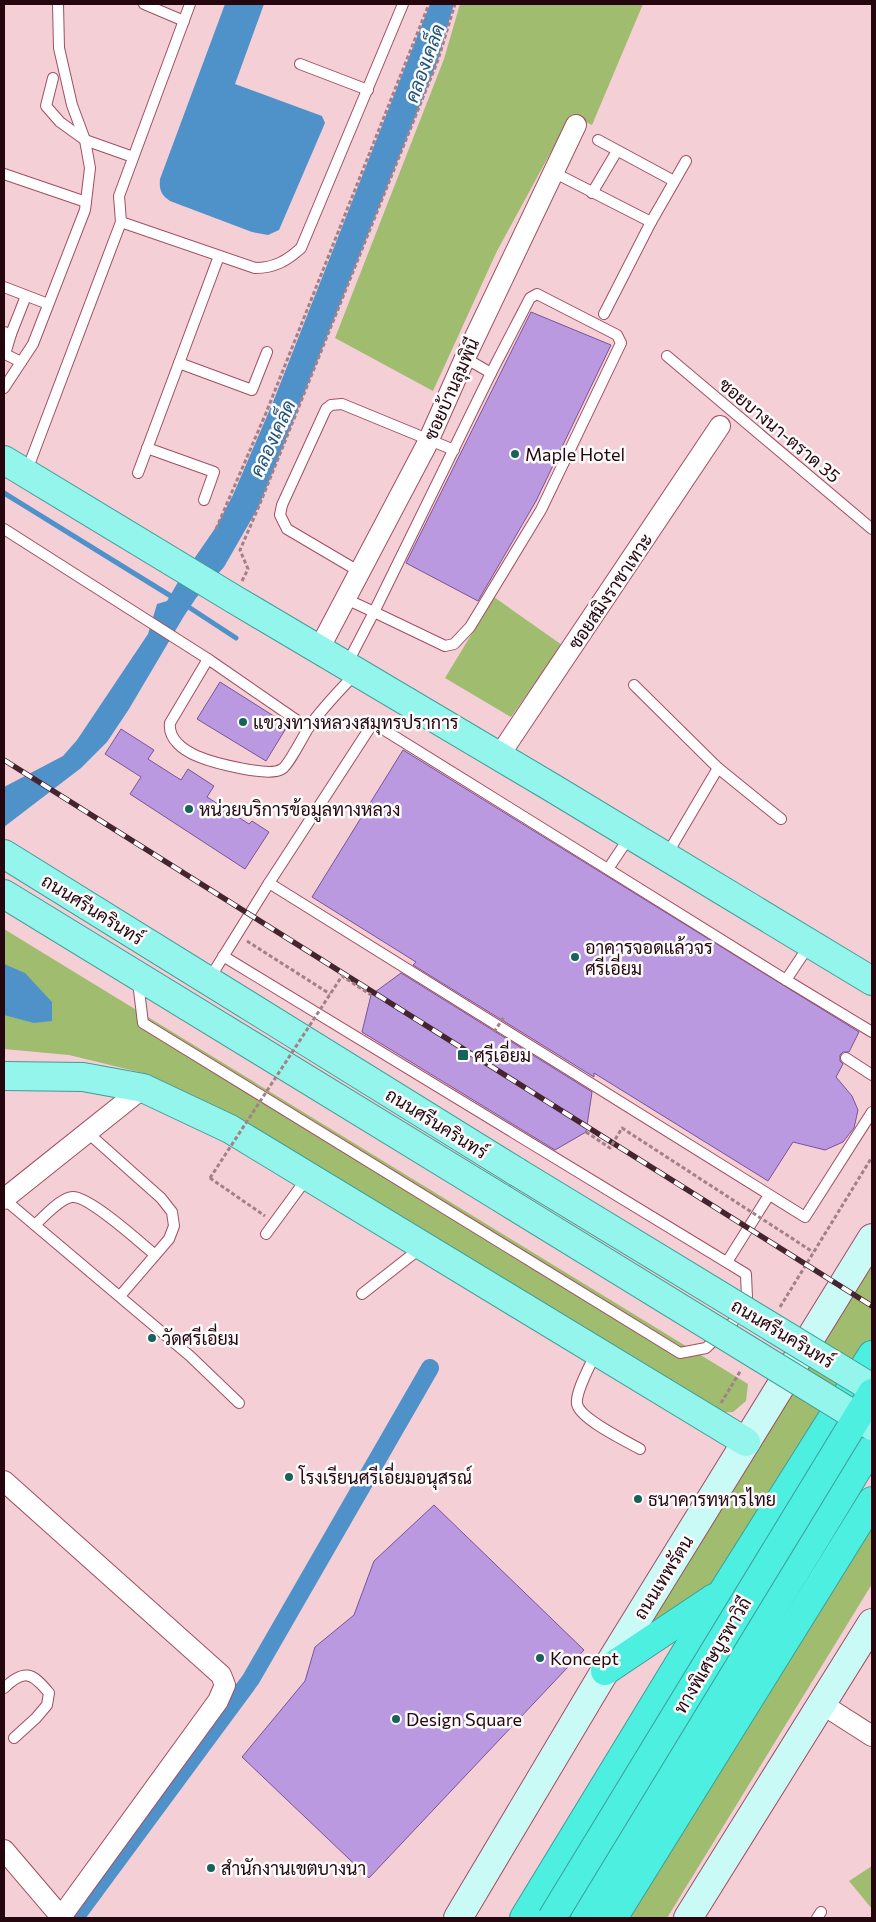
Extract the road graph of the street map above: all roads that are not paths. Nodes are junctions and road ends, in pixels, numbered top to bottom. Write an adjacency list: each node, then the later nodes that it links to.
1 (58, 4): 10 (lane)
2 (144, 4): 5 (lane)
3 (190, 4): 5 (lane)
4 (403, 4): 8 (lane)
5 (184, 20): 13 (lane)
6 (300, 64): 8 (lane)
7 (53, 78): 10 (lane)
8 (368, 90): 22 (lane)
9 (576, 125): 15 (street, ซอยบ้านลุมพินี)
10 (85, 140): 13 (lane); 19 (lane)
11 (598, 140): 12 (lane)
12 (617, 151): 17 (lane); 18 (lane)
13 (133, 157): 20 (lane)
14 (686, 161): 17 (lane)
15 (553, 172): 18 (lane); 30 (street, ซอยบ้านลุมพินี)
16 (4, 174): 19 (lane)
17 (674, 181): 21 (lane)
18 (592, 193): 21 (lane)
19 (86, 202): 25 (lane)
20 (122, 222): 22 (lane); 39 (lane)
21 (651, 222): 26 (lane)
22 (219, 256): 32 (lane)
23 (4, 287): 24 (lane)
24 (26, 296): 25 (lane); 27 (lane)
25 (48, 304): 31 (lane)
26 (604, 314)
27 (7, 333): 31 (lane)
28 (267, 352): 32 (lane)
29 (667, 356): 43 (lane, ซอยบางนา-ตราด 35)
30 (464, 358): 33 (lane); 36 (street, ซอยบ้านลุมพินี)
31 (21, 362): 34 (lane)
32 (179, 363): 37 (lane)
33 (491, 372): 38 (lane); 46 (lane)
34 (4, 388)
35 (720, 426): 52 (street, ซอยสมิงราชาเทวะ)
36 (429, 440): 38 (lane); 44 (street, ซอยบ้านลุมพินี); 44 (lane)
37 (147, 448): 40 (lane); 41 (lane)
38 (454, 450): 46 (lane)
39 (15, 467): 47 (main road)
40 (138, 472)
41 (204, 500)
42 (4, 529): 48 (lane)
43 (872, 529)
44 (360, 572): 45 (street, ซอยบ้านลุมพินี)
45 (346, 599): 46 (lane); 47 (street, ซอยบ้านลุมพินี)
46 (374, 612): 49 (lane)
47 (319, 649): 49 (main road)
48 (208, 659): 51 (lane); 51 (lane)
49 (352, 668): 51 (lane); 52 (main road)
50 (634, 685): 53 (lane)
51 (308, 728)
52 (499, 756): 55 (main road)
53 (718, 768): 54 (lane); 57 (lane)
54 (780, 819)
55 (631, 836): 57 (main road); 58 (lane)
56 (4, 854): 66 (main road, ถนนศรีนครินทร์)
57 (666, 856): 61 (main road)
58 (608, 869): 59 (lane); 64 (lane)
59 (269, 883): 62 (lane); 75 (lane)
60 (4, 894): 63 (main road, ถนนศรีนครินทร์)
61 (810, 943): 64 (lane); 65 (main road)
62 (224, 956): 66 (lane); 82 (lane)
63 (138, 976): 82 (lane); 90 (main road, ถนนศรีนครินทร์, bridge)
64 (786, 980): 67 (lane)
65 (872, 981)
66 (208, 982): 87 (main road, ถนนศรีนครินทร์, bridge)
67 (872, 1032)
68 (846, 1058): 69 (lane)
69 (872, 1075)
70 (4, 1076): 71 (main road)
71 (143, 1088): 73 (street); 74 (main road)
72 (872, 1112): 75 (lane)
73 (88, 1133): 76 (street); 81 (lane)
74 (308, 1177): 78 (lane); 80 (main road)
75 (768, 1195): 82 (lane)
76 (4, 1199): 77 (lane)
77 (35, 1225): 81 (lane); 84 (lane)
78 (266, 1234)
79 (872, 1238): 91 (main road, ถนนเทพรัตน)
80 (422, 1247): 83 (lane); 85 (main road)
81 (155, 1255): 84 (lane)
82 (727, 1262)
83 (362, 1294)
84 (120, 1296): 89 (lane)
85 (596, 1352): 91 (main road); 93 (lane)
86 (872, 1355): 97 (highway)
87 (872, 1388)
88 (872, 1393): 108 (highway, ทางพิเศษบูรพาวิถี, bridge)
89 (239, 1403)
90 (872, 1426)
91 (746, 1442): 99 (main road, ถนนเทพรัตน)
92 (872, 1445): 109 (highway, ทางพิเศษบูรพาวิถี)
93 (640, 1450)
94 (872, 1476): 110 (highway)
95 (4, 1482): 105 (street)
96 (872, 1501): 111 (highway)
97 (722, 1593): 99 (highway); 107 (highway)
98 (872, 1623): 101 (main road)
99 (605, 1671): 106 (main road, ถนนเทพรัตน)
100 (4, 1688): 103 (lane)
101 (822, 1704): 102 (street); 112 (main road)
102 (872, 1736)
103 (14, 1738)
104 (4, 1850): 105 (street)
105 (61, 1918)
106 (458, 1918)
107 (524, 1918)
108 (552, 1918)
109 (585, 1918)
110 (604, 1918)
111 (613, 1918)
112 (688, 1918)

